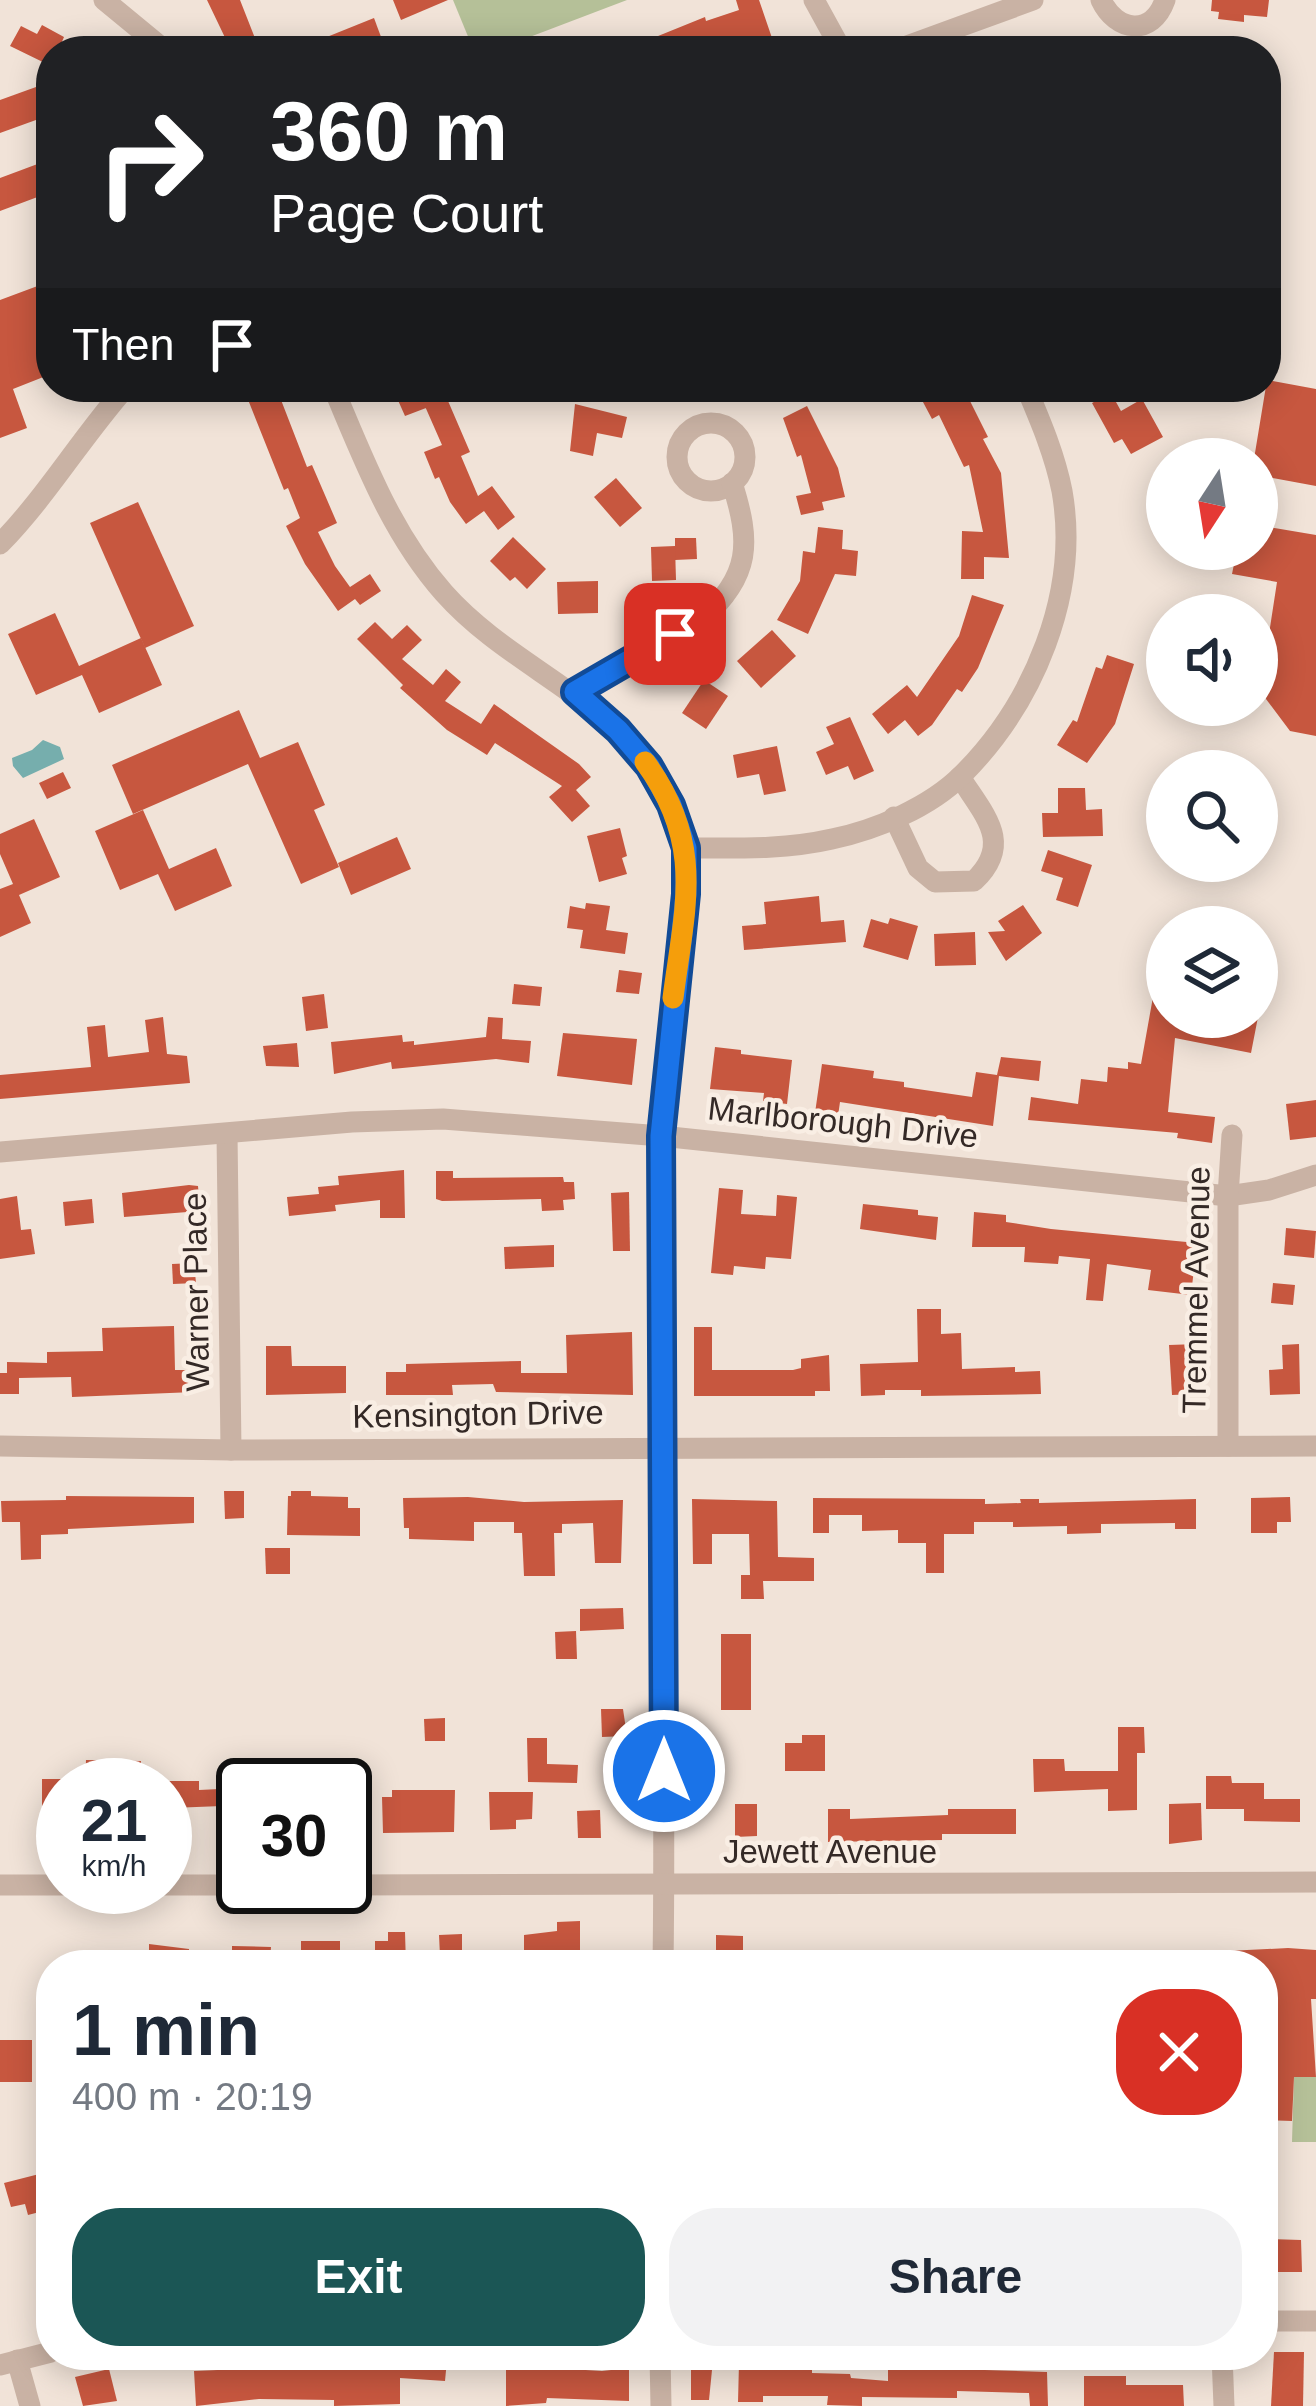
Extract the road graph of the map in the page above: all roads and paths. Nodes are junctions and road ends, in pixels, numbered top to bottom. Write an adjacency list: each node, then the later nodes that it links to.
1 (104, 0): 6 (street)
2 (814, 0): 7 (street)
3 (1033, 0): 8 (street)
4 (1101, 0): 5 (street)
5 (1165, 0)
6 (148, 36)
7 (834, 36)
8 (934, 36)
9 (112, 402): 13 (street)
10 (339, 402): 14 (street)
11 (1032, 402): 15 (street)
12 (731, 483): 14 (street)
13 (0, 544)
14 (575, 692): 17 (street)
15 (960, 777): 16 (street); 16 (street)
16 (894, 817): 17 (street)
17 (686, 848): 20 (street)
18 (227, 1134): 20 (street, Marlborough Drive); 21 (street, Marlborough Drive); 28 (street, Warner Place)
19 (1232, 1135): 23 (street, Tremmel Avenue)
20 (661, 1136): 23 (street, Marlborough Drive); 25 (street)
21 (0, 1152)
22 (1316, 1175): 23 (street, Marlborough Drive)
23 (1228, 1196): 26 (street, Tremmel Avenue)
24 (0, 1446): 28 (street, Kensington Drive)
25 (663, 1446): 26 (street, Kensington Drive); 28 (street, Kensington Drive); 33 (street)
26 (1228, 1446): 27 (street, Kensington Drive)
27 (1316, 1446)
28 (231, 1450)
29 (1316, 1882): 33 (street, Jewett Avenue)
30 (0, 1885): 31 (street)
31 (36, 1885)
32 (372, 1885): 33 (street, Jewett Avenue)
33 (664, 1885): 34 (street)
34 (663, 1950)
35 (1278, 2321): 36 (street)
36 (1316, 2321)
37 (9, 2363): 40 (street)
38 (660, 2370): 41 (street)
39 (1223, 2370): 42 (street)
40 (30, 2406)
41 (661, 2406)
42 (1224, 2406)

